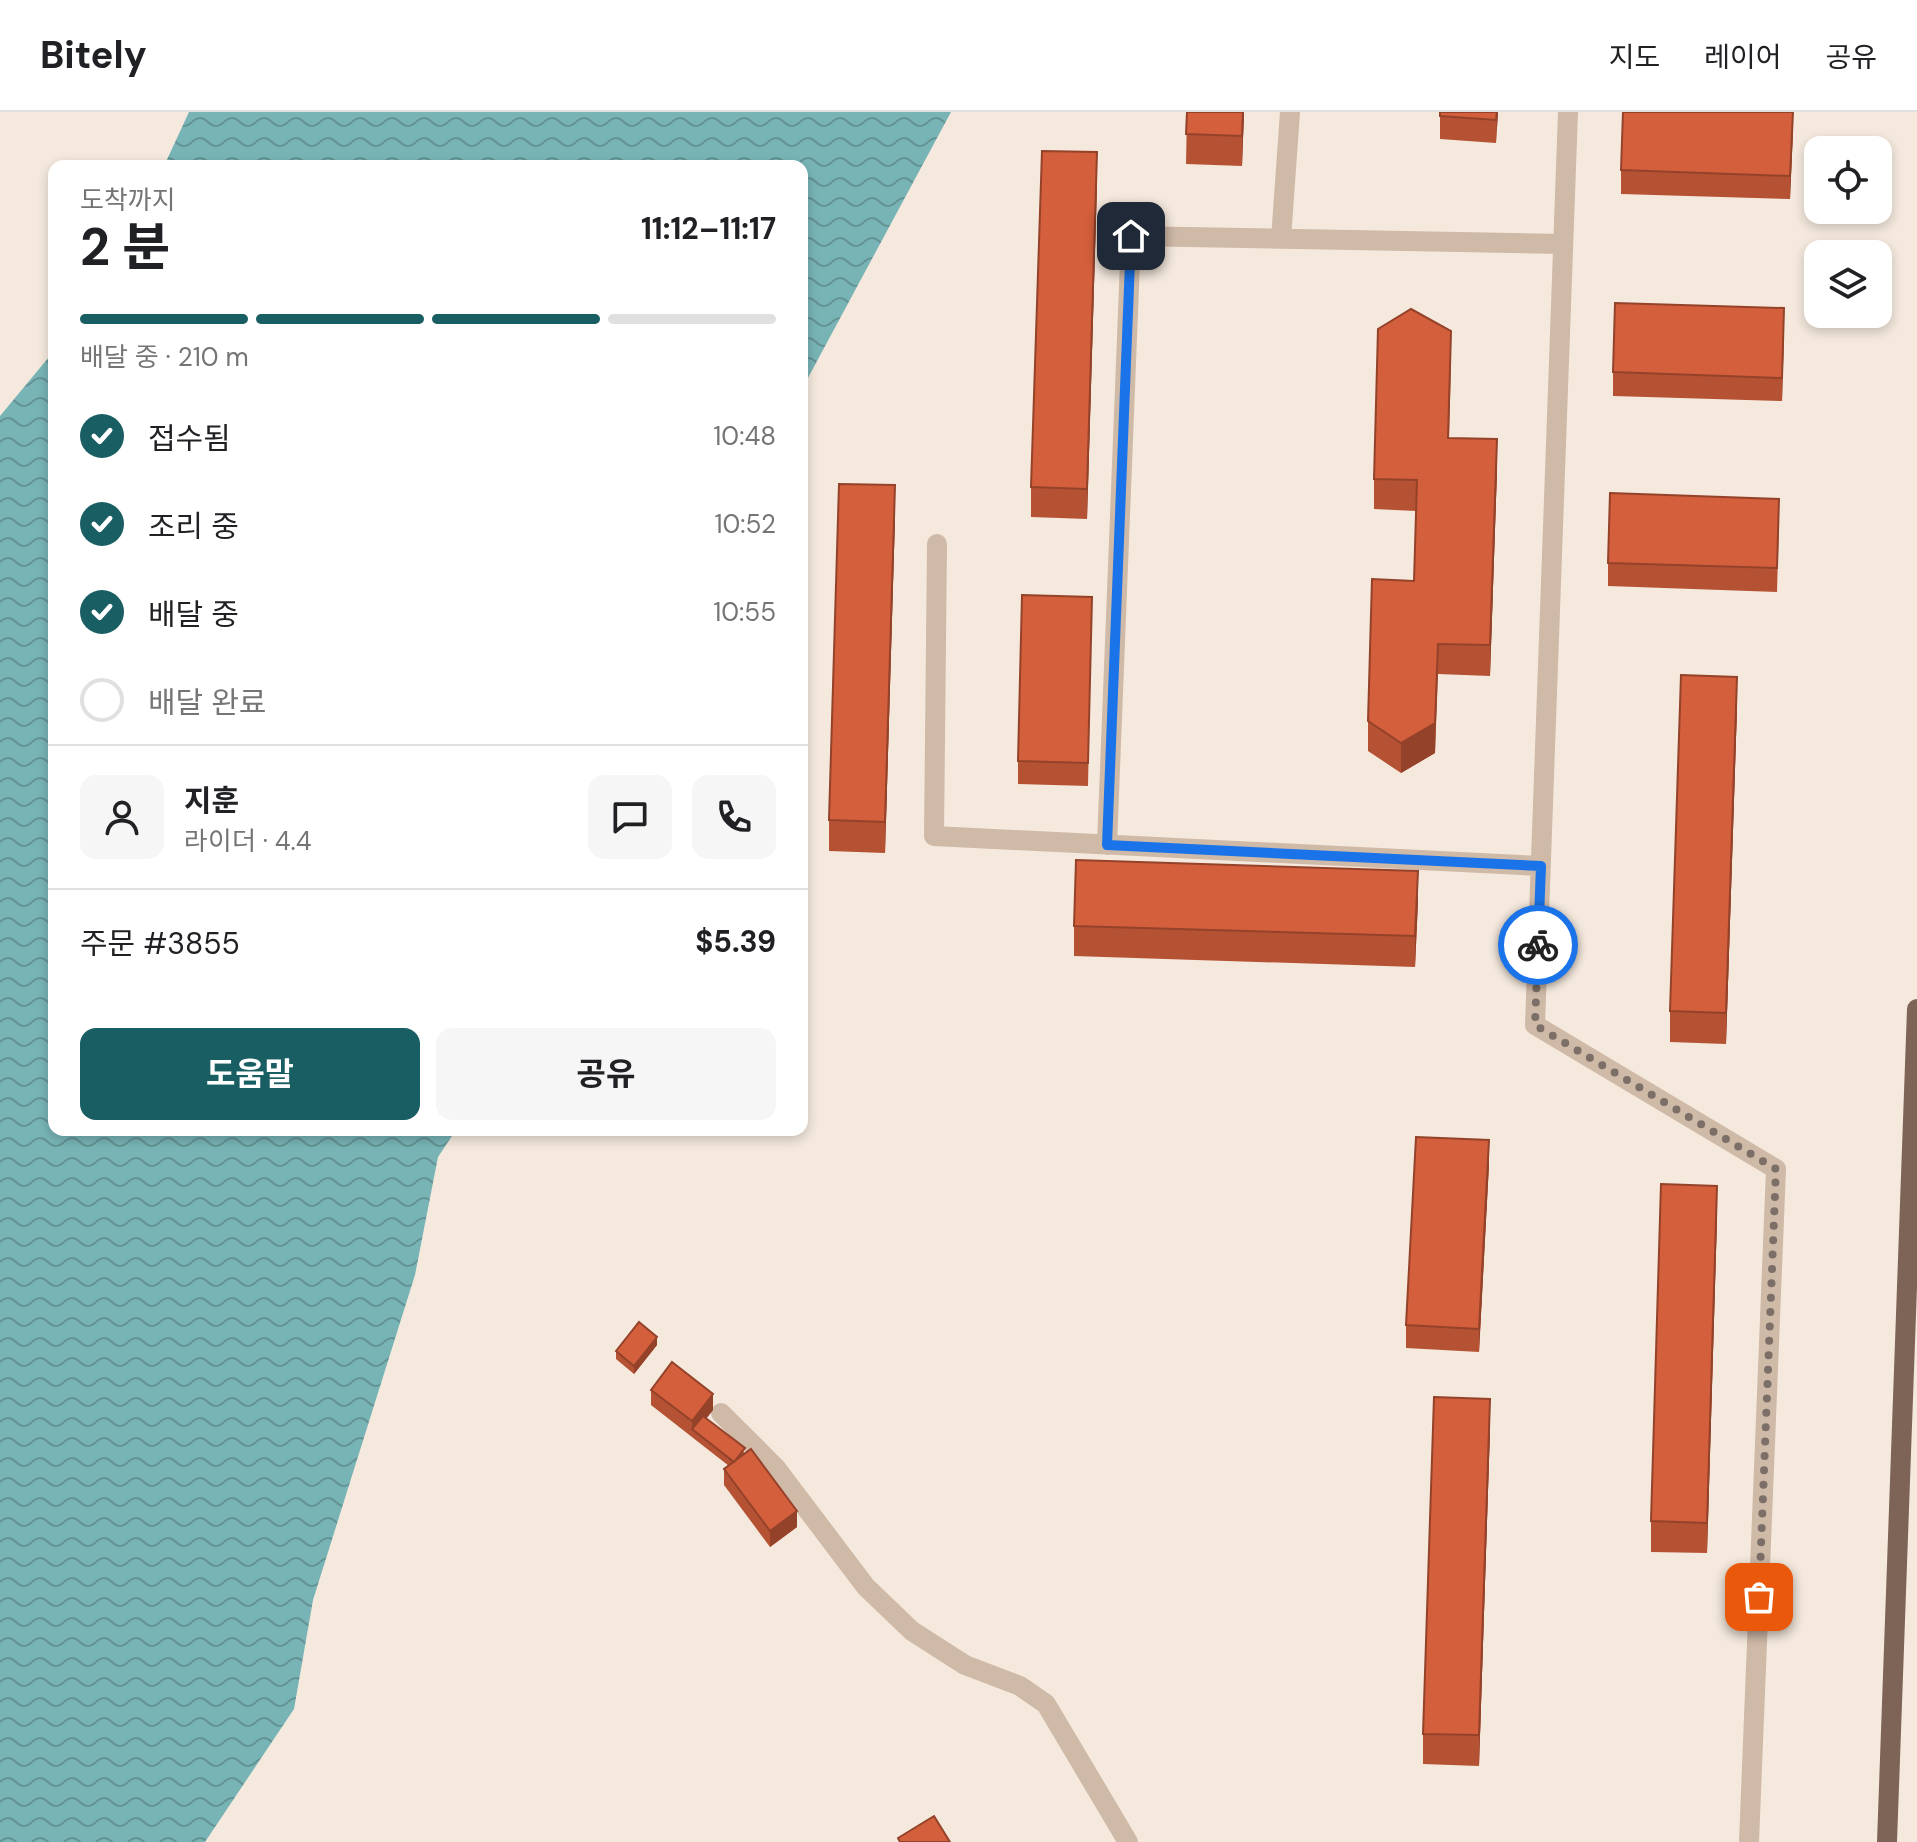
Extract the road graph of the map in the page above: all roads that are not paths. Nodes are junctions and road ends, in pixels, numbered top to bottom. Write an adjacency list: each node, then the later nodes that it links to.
1 (1290, 112): 3 (street)
2 (1568, 112): 4 (street)
3 (1281, 239): 4 (street); 6 (street)
4 (1563, 244): 7 (street)
5 (937, 544): 6 (street)
6 (1107, 845): 7 (street)
7 (1541, 866): 11 (street)
8 (1917, 1009): 12 (main road)
9 (721, 1413): 10 (street)
10 (1128, 1842)
11 (1749, 1842)
12 (1887, 1842)

